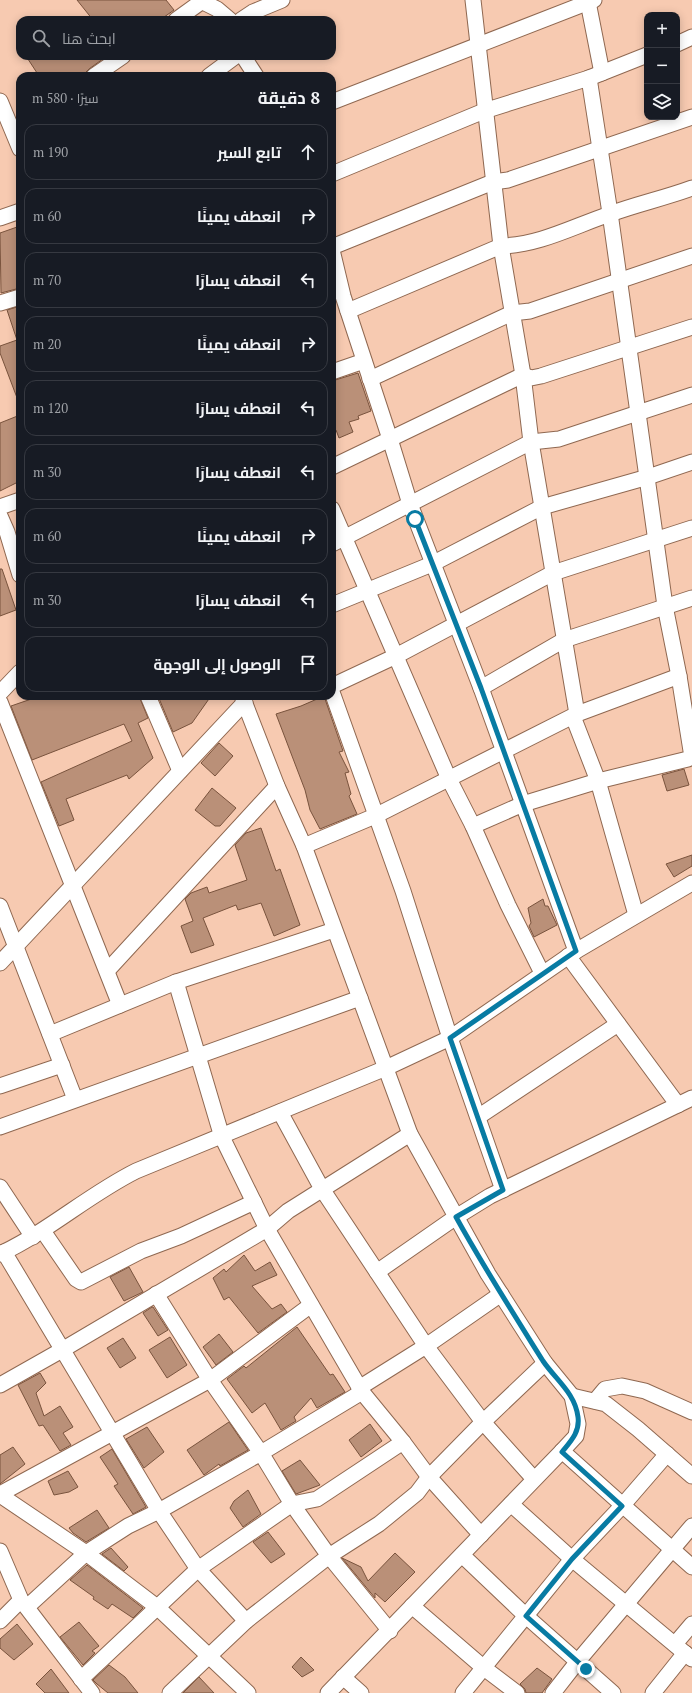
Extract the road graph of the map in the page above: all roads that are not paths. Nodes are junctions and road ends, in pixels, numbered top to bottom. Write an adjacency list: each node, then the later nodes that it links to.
1 (282, 0): 7 (street)
2 (473, 0): 10 (street)
3 (200, 1): 5 (street); 6 (street)
4 (591, 1): 10 (street); 18 (street)
5 (181, 16)
6 (225, 16)
7 (248, 16)
8 (692, 37): 9 (street)
9 (680, 43)
10 (479, 44): 19 (street); 21 (street)
11 (644, 56): 18 (street)
12 (117, 60): 15 (street)
13 (231, 60): 16 (street)
14 (246, 60): 17 (street)
15 (100, 72)
16 (214, 72)
17 (253, 72)
18 (595, 75): 21 (street); 24 (street)
19 (336, 100)
20 (0, 101): 23 (street)
21 (484, 111): 25 (street); 26 (street)
22 (692, 116): 24 (street)
23 (16, 127)
24 (600, 148): 26 (street); 29 (street)
25 (336, 172)
26 (493, 182): 31 (street); 32 (street)
27 (692, 188): 29 (street)
28 (16, 212): 30 (street)
29 (610, 214): 32 (street); 34 (street)
30 (0, 218)
31 (336, 246)
32 (501, 246): 39 (street); 40 (street)
33 (692, 256): 34 (street)
34 (619, 282): 40 (street); 42 (street)
35 (336, 288): 37 (street)
36 (16, 297): 38 (street)
37 (337, 298): 39 (street)
38 (0, 303)
39 (348, 311): 43 (street)
40 (512, 313): 45 (street); 46 (street)
41 (692, 327): 42 (street)
42 (630, 348): 45 (street); 48 (street)
43 (364, 361): 44 (street); 46 (street)
44 (336, 371)
45 (523, 375): 49 (street); 50 (street)
46 (370, 379): 49 (street)
47 (692, 395): 48 (street)
48 (638, 412): 50 (street); 53 (street)
49 (390, 439): 52 (street); 55 (street)
50 (531, 442): 55 (street); 57 (street)
51 (692, 462): 53 (street)
52 (336, 465)
53 (648, 477): 57 (street); 63 (street)
54 (16, 502): 56 (street)
55 (410, 504): 62 (street); 65 (street)
56 (0, 508)
57 (542, 508): 65 (street); 66 (street)
58 (0, 516): 60 (street)
59 (692, 528): 63 (street)
60 (14, 530): 64 (street)
61 (336, 530): 62 (street)
62 (338, 540): 67 (street)
63 (657, 541): 66 (street); 70 (street)
64 (16, 545)
65 (432, 564): 67 (street); 71 (street)
66 (553, 573): 71 (street); 72 (street)
67 (367, 591): 69 (street); 73 (street)
68 (692, 598): 70 (street)
69 (336, 603)
70 (665, 606): 72 (street); 75 (street)
71 (455, 624): 73 (street); 77 (street)
72 (564, 640): 77 (street); 84 (street)
73 (396, 656): 76 (street); 88 (street)
74 (16, 676): 78 (street)
75 (679, 676): 84 (street); 86 (street)
76 (336, 684)
77 (481, 688): 85 (street)
78 (0, 693)
79 (150, 700): 87 (street)
80 (242, 700): 87 (street)
81 (243, 700): 90 (street)
82 (335, 700): 92 (street)
83 (0, 702): 96 (street)
84 (577, 714): 85 (street); 89 (street)
85 (503, 751): 88 (street); 91 (street)
86 (692, 756): 89 (street)
87 (180, 771): 96 (street)
88 (449, 779): 92 (street); 93 (street)
89 (598, 781): 91 (street); 98 (street)
90 (277, 786): 94 (street); 103 (street)
91 (523, 804): 93 (street); 101 (street)
92 (375, 816): 94 (street); 110 (street)
93 (473, 826): 104 (street)
94 (304, 846): 99 (street)
95 (692, 883): 98 (street)
96 (72, 885): 100 (street); 103 (street)
97 (0, 906): 100 (street)
98 (636, 915): 101 (street)
99 (334, 930): 105 (street); 106 (street)
100 (15, 946): 102 (street); 109 (street)
101 (572, 953): 104 (street); 108 (street)
102 (0, 963)
103 (107, 971): 107 (street)
104 (542, 973): 110 (street)
105 (176, 982): 107 (street); 111 (street)
106 (360, 998): 111 (street); 113 (street)
107 (120, 1005): 109 (street)
108 (618, 1024): 117 (street); 119 (street)
109 (50, 1034): 112 (street)
110 (450, 1038): 113 (street); 119 (street)
111 (197, 1056): 116 (street); 122 (street)
112 (62, 1065): 114 (street); 116 (street)
113 (386, 1068): 118 (street); 121 (street)
114 (0, 1086)
115 (692, 1098): 117 (street)
116 (75, 1099): 120 (street)
117 (678, 1105): 125 (street)
118 (280, 1112): 122 (street); 124 (street)
119 (478, 1117): 125 (street)
120 (0, 1127)
121 (410, 1134): 124 (street); 127 (street)
122 (222, 1137): 126 (street); 129 (street)
123 (0, 1187): 129 (street)
124 (322, 1189): 128 (street); 131 (street)
125 (503, 1190): 127 (street)
126 (254, 1202): 128 (street); 129 (street)
127 (456, 1217): 131 (street); 133 (street)
128 (267, 1228): 132 (street); 134 (street)
129 (38, 1234): 130 (street)
130 (2, 1253): 136 (street)
131 (376, 1272): 135 (street)
132 (156, 1294): 136 (street); 138 (street)
133 (501, 1294): 135 (street); 137 (street)
134 (311, 1305): 138 (street); 140 (street)
135 (426, 1346): 140 (street); 144 (street)
136 (62, 1350): 139 (street); 145 (street)
137 (545, 1363): 141 (street); 144 (street)
138 (210, 1380): 145 (street); 148 (street)
139 (0, 1384)
140 (361, 1390): 146 (street); 148 (street)
141 (572, 1396): 142 (street); 147 (street)
142 (596, 1401): 143 (street); 149 (street)
143 (692, 1412)
144 (483, 1422): 151 (street); 152 (street)
145 (113, 1434): 153 (street); 157 (street)
146 (403, 1442): 151 (street); 154 (street)
147 (562, 1452): 152 (street); 156 (street)
148 (261, 1453): 154 (street); 157 (street)
149 (667, 1454): 150 (street); 156 (street)
150 (692, 1476)
151 (429, 1477): 159 (street); 164 (street)
152 (534, 1479): 155 (street)
153 (0, 1495): 162 (street)
154 (292, 1504): 164 (street); 167 (street)
155 (511, 1504): 159 (street); 165 (street)
156 (622, 1506): 160 (street); 165 (street)
157 (159, 1511): 162 (street); 167 (street)
158 (692, 1526): 160 (street)
159 (481, 1535): 163 (street)
160 (672, 1550): 166 (street); 169 (street)
161 (0, 1551): 168 (street)
162 (86, 1553): 168 (street); 170 (street)
163 (462, 1555): 171 (street); 172 (street)
164 (329, 1556): 174 (street); 176 (street)
165 (572, 1559): 169 (street); 172 (street)
166 (692, 1567)
167 (198, 1569): 170 (street); 174 (street)
168 (24, 1604): 173 (street); 182 (street)
169 (626, 1604): 177 (street); 179 (street)
170 (156, 1606): 178 (street); 182 (street)
171 (412, 1606): 176 (street); 180 (street)
172 (526, 1616): 179 (street); 180 (street)
173 (0, 1621)
174 (246, 1621): 178 (street)
175 (692, 1624): 177 (street)
176 (390, 1631): 181 (street)
177 (684, 1652): 192 (street)
178 (209, 1658): 184 (street); 185 (street)
179 (578, 1661): 190 (street); 191 (street)
180 (484, 1668): 188 (street); 189 (street)
181 (343, 1677): 186 (street); 187 (street)
182 (81, 1679): 183 (street)
183 (92, 1693)
184 (170, 1693)
185 (248, 1693)
186 (328, 1693)
187 (360, 1693)
188 (463, 1693)
189 (517, 1693)
190 (553, 1693)
191 (613, 1693)
192 (653, 1693)

